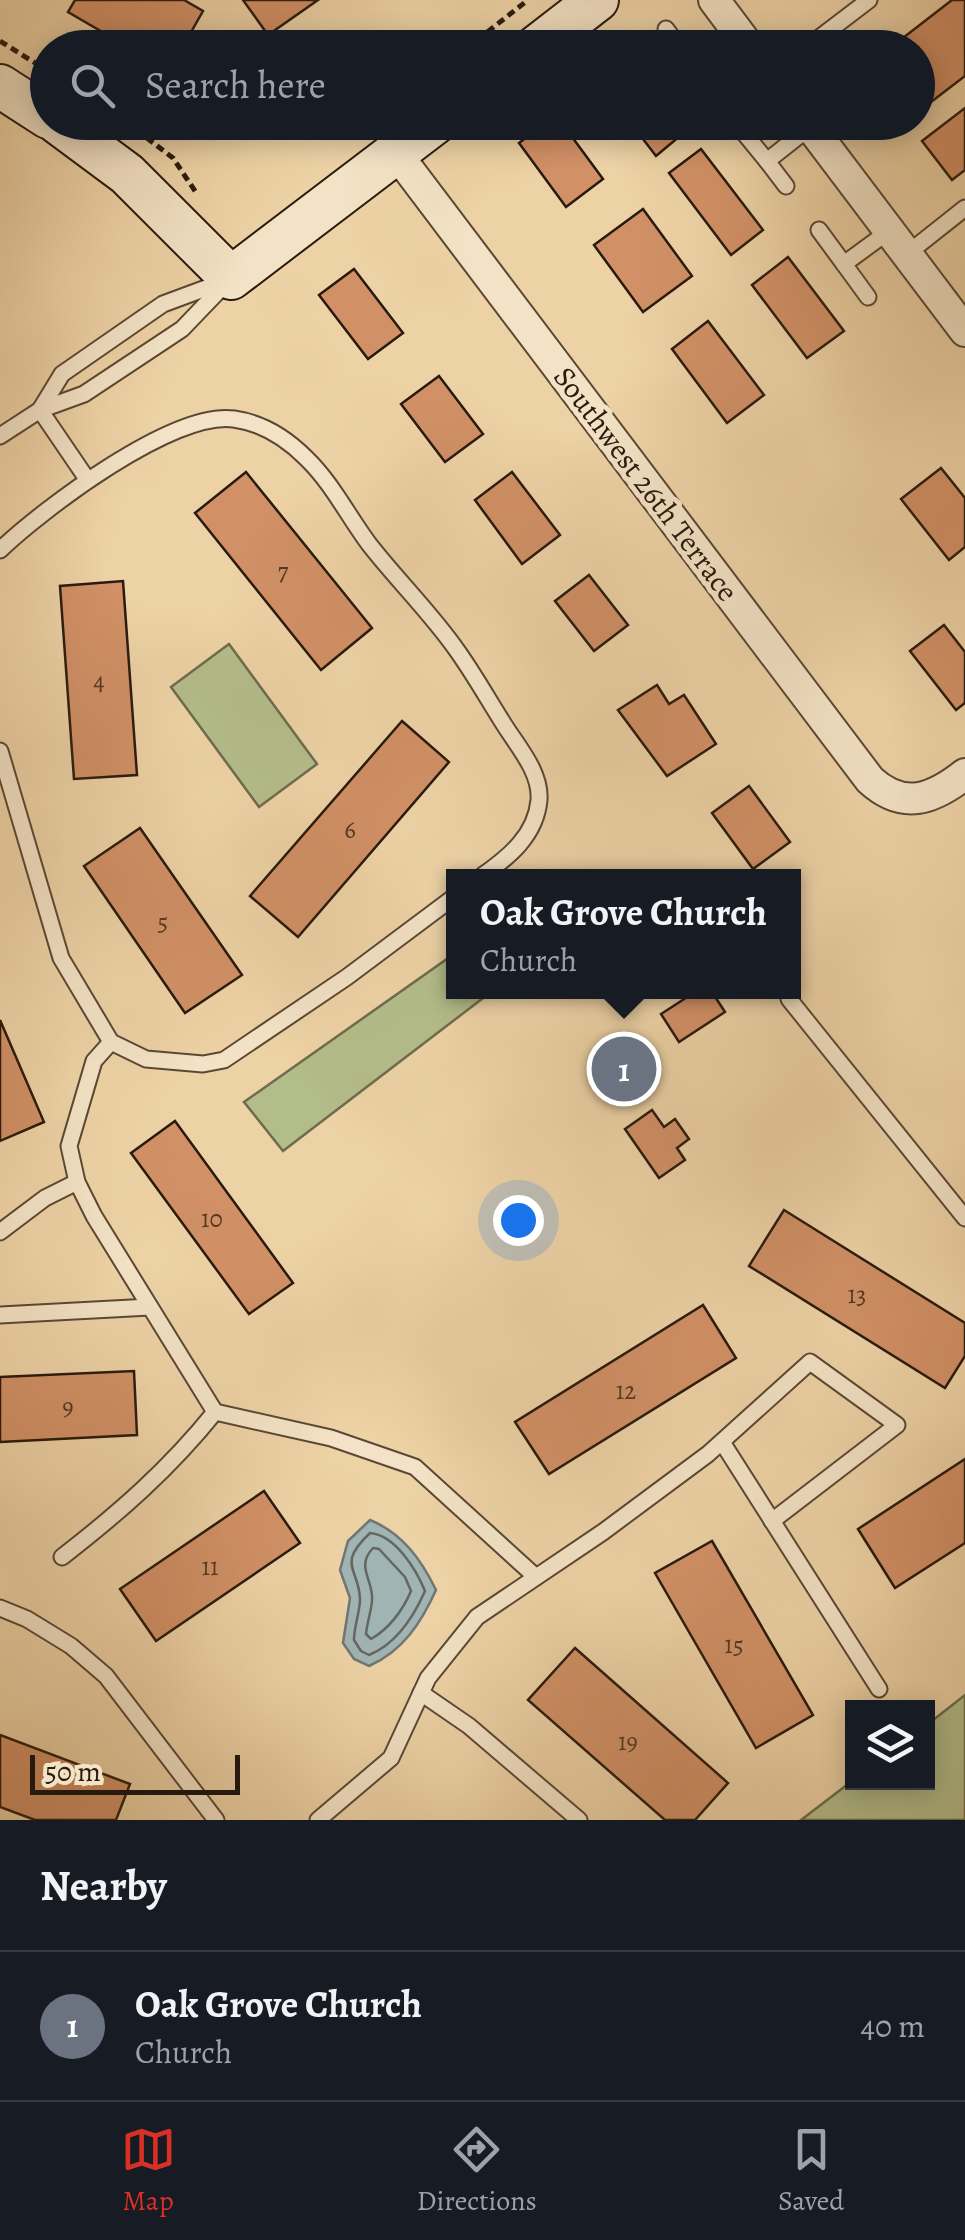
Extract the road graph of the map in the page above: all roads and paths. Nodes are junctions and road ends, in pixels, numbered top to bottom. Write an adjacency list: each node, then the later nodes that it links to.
1 (528, 0): 5 (path)
2 (597, 0): 6 (street)
3 (714, 0): 7 (street)
4 (869, 0): 8 (lane)
5 (490, 30)
6 (558, 30)
7 (736, 30)
8 (830, 30)
9 (0, 41): 10 (path)
10 (30, 60)
11 (0, 86): 12 (street)
12 (30, 105)
13 (82, 140): 27 (street)
14 (150, 140): 22 (path)
15 (413, 140): 19 (street)
16 (749, 140): 20 (lane)
17 (791, 140): 20 (lane)
18 (820, 140): 25 (street)
19 (396, 153): 27 (street); 35 (street, Southwest 26th Terrace)
20 (766, 161): 21 (lane)
21 (786, 186)
22 (199, 200)
23 (965, 208): 25 (lane)
24 (820, 230): 26 (lane)
25 (898, 242): 26 (lane); 29 (street)
26 (844, 264): 28 (lane)
27 (231, 278): 30 (lane); 30 (lane)
28 (868, 297)
29 (965, 331)
30 (40, 410): 31 (lane); 32 (lane)
31 (0, 436)
32 (87, 479): 33 (lane); 36 (lane)
33 (0, 550)
34 (0, 751): 39 (lane)
35 (965, 774)
36 (490, 869)
37 (446, 903): 39 (lane)
38 (789, 999): 41 (lane)
39 (111, 1042): 40 (lane)
40 (77, 1182): 42 (lane); 43 (lane)
41 (965, 1218)
42 (0, 1232)
43 (150, 1308): 44 (lane); 45 (lane)
44 (0, 1315)
45 (216, 1412): 48 (lane); 49 (lane)
46 (722, 1442): 47 (lane); 47 (lane); 49 (lane)
47 (772, 1521): 51 (lane)
48 (62, 1557)
49 (536, 1577): 52 (lane)
50 (0, 1608): 53 (lane)
51 (880, 1689)
52 (421, 1692): 54 (lane); 55 (lane)
53 (216, 1820)
54 (318, 1820)
55 (579, 1820)

